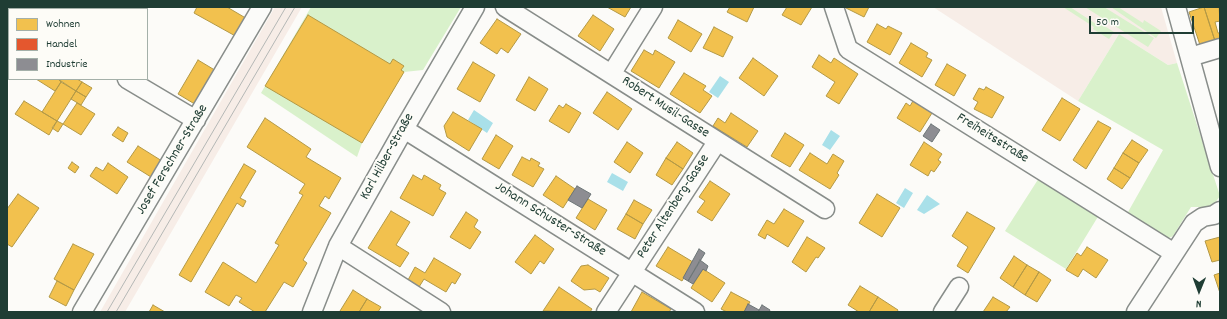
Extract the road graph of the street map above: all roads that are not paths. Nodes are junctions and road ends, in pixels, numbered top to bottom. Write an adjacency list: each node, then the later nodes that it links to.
1 (262, 7): 11 (street, Josef Ferschner-Straße)
2 (475, 7): 12 (street, Karl Hilber-Straße)
3 (505, 7): 9 (street, Robert Musil-Gasse)
4 (653, 7): 9 (street)
5 (834, 7): 18 (street, Freiheitsstraße)
6 (1176, 7): 8 (street)
7 (1220, 48): 8 (street)
8 (1190, 57): 14 (street)
9 (612, 73): 13 (street, Robert Musil-Gasse)
10 (129, 80): 11 (street)
11 (196, 120): 21 (street, Josef Ferschner-Straße)
12 (404, 129): 17 (street, Karl Hilber-Straße); 19 (street, Johann Schuster-Straße)
13 (717, 142): 15 (street, Robert Musil-Gasse); 19 (street, Peter Altenberg-Gasse)
14 (1220, 167)
15 (825, 208)
16 (1220, 211): 18 (street)
17 (338, 246): 22 (street, Karl Hilber-Straße); 23 (street)
18 (1174, 253): 27 (street)
19 (632, 272): 24 (street, Peter Altenberg-Gasse); 25 (street, Johann Schuster-Straße)
20 (959, 287): 26 (street)
21 (82, 312)
22 (312, 312)
23 (441, 312)
24 (606, 312)
25 (695, 312)
26 (943, 312)
27 (1136, 312)

